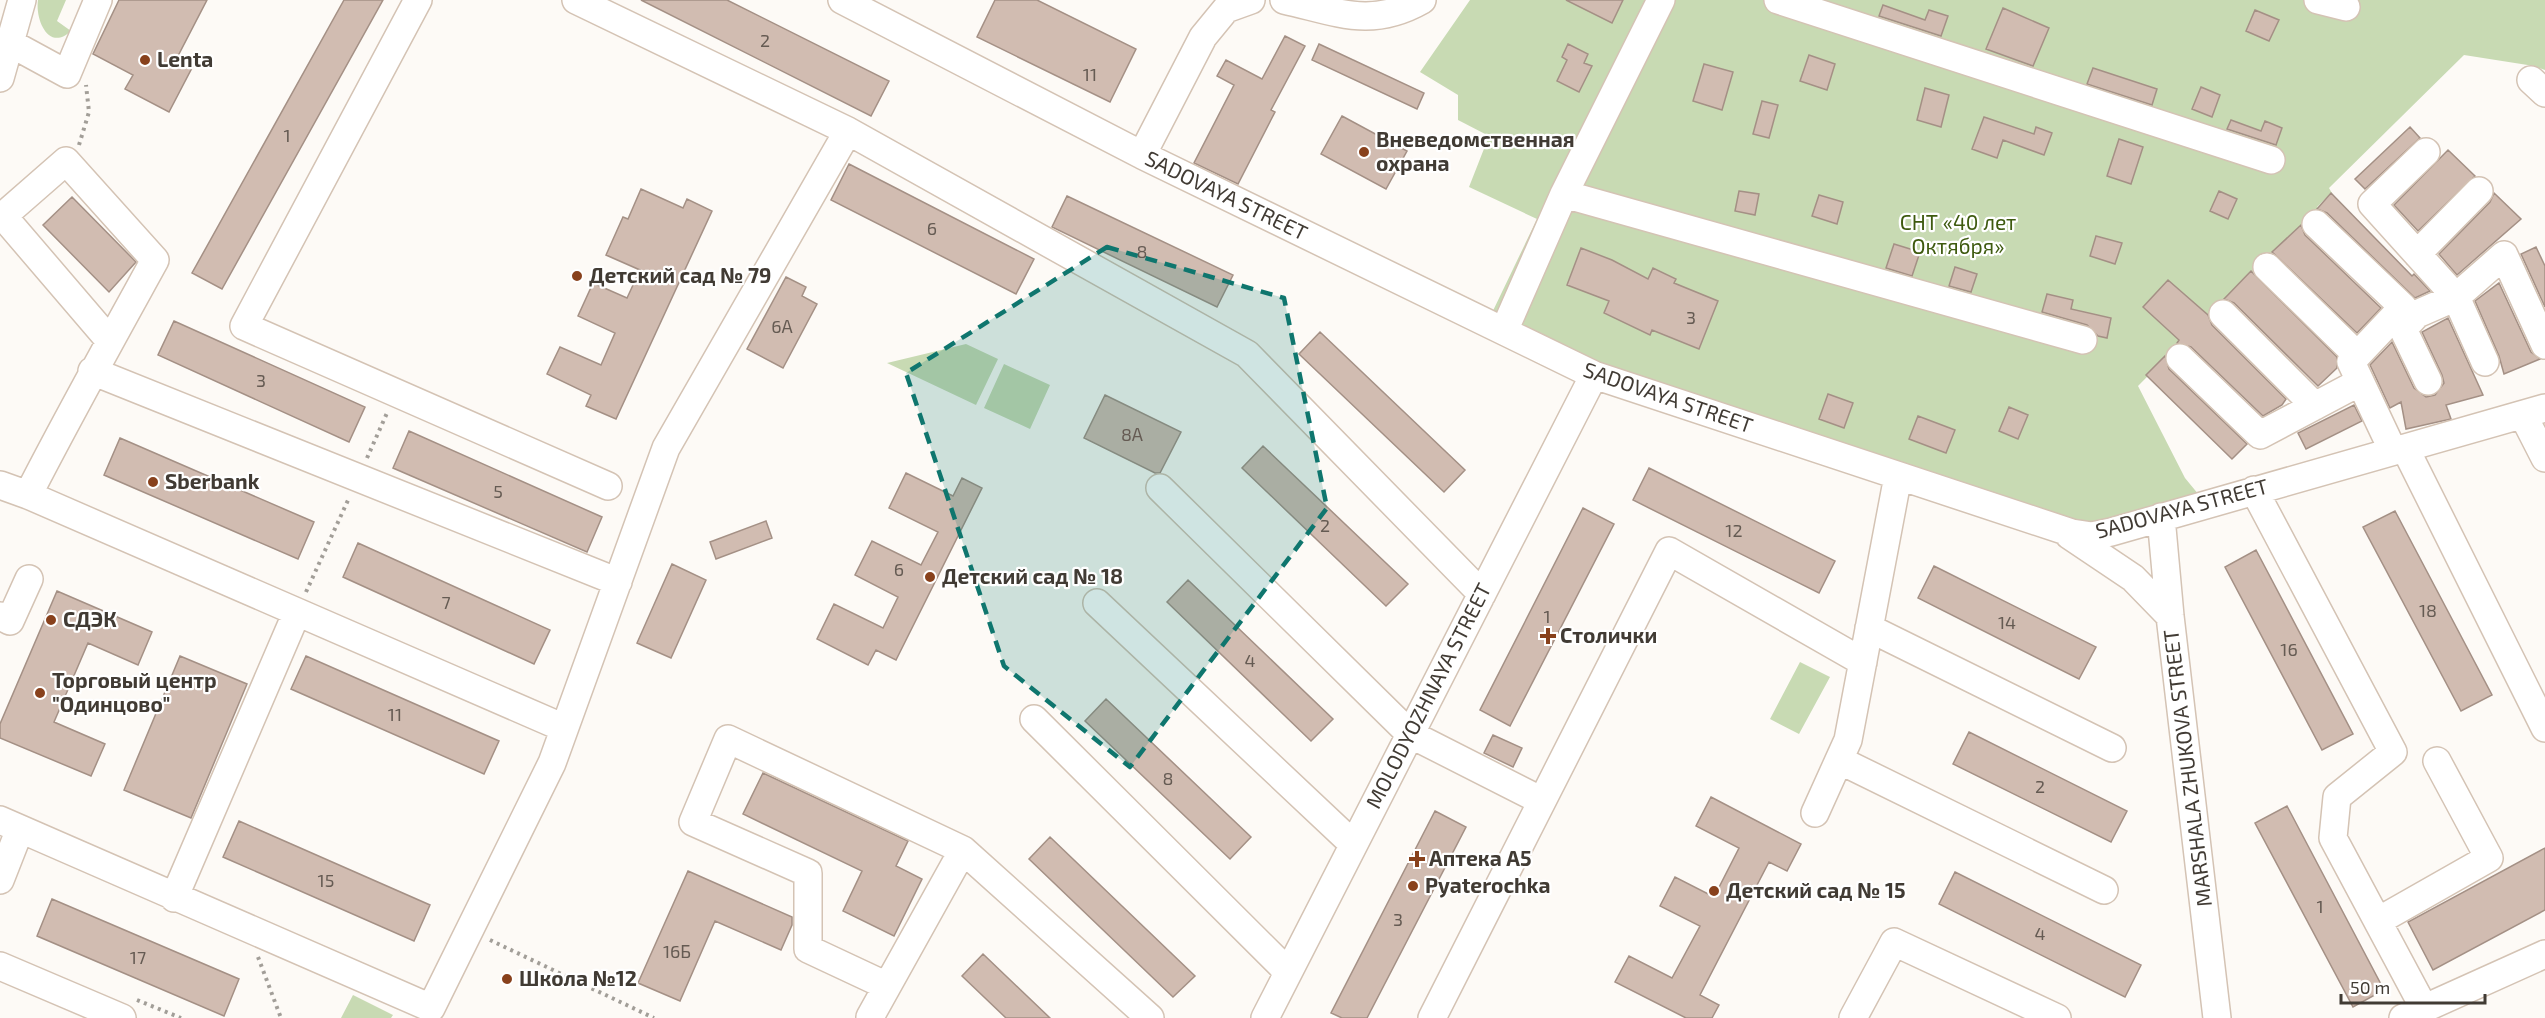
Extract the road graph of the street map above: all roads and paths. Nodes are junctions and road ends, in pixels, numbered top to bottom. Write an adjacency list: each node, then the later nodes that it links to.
1 (98, 0): 14 (street)
2 (418, 0): 39 (street)
3 (576, 0): 16 (street)
4 (842, 0): 18 (street, SADOVAYA STREET)
5 (1251, 0): 18 (street)
6 (1284, 0): 7 (street)
7 (1422, 0)
8 (1661, 0): 22 (street)
9 (1778, 0): 19 (street)
10 (2318, 0): 12 (street)
11 (21, 1): 13 (street)
12 (2346, 7)
13 (5, 43): 14 (street); 15 (street)
14 (67, 74): 20 (path)
15 (0, 78)
16 (848, 130): 54 (street); 55 (street)
17 (2426, 152): 24 (street)
18 (1142, 155): 28 (street, SADOVAYA STREET)
19 (2271, 160)
20 (73, 169): 30 (street); 30 (street)
21 (2479, 191): 24 (street)
22 (1564, 194): 28 (street); 29 (street)
23 (2316, 224): 32 (street)
24 (2417, 254): 26 (street)
25 (2267, 267): 32 (street)
26 (2456, 297): 31 (street); 34 (street); 37 (street)
27 (2223, 314): 40 (street)
28 (1504, 332): 36 (street, SADOVAYA STREET)
29 (2083, 340)
30 (110, 341): 35 (street)
31 (2545, 345)
32 (2357, 355): 38 (street)
33 (2180, 358): 40 (street)
34 (2485, 362)
35 (92, 371): 45 (street); 50 (street)
36 (1594, 375): 44 (street, SADOVAYA STREET); 55 (street, MOLODYOZHNAYA STREET)
37 (2427, 381)
38 (2360, 382): 40 (street); 43 (street)
39 (396, 393): 45 (path); 47 (street)
40 (2315, 406)
41 (2534, 412): 42 (street); 43 (street, SADOVAYA STREET)
42 (2543, 449)
43 (2399, 450): 49 (street, SADOVAYA STREET); 64 (street)
44 (1898, 476): 52 (street, SADOVAYA STREET); 60 (street)
45 (358, 477): 54 (street); 57 (path)
46 (0, 485): 50 (street)
47 (608, 486)
48 (1160, 488): 65 (street)
49 (2254, 490): 51 (street, SADOVAYA STREET); 77 (street)
50 (28, 495): 57 (street)
51 (2161, 517): 52 (street, SADOVAYA STREET); 59 (street, MARSHALA ZHUKOVA STREET)
52 (2058, 528): 59 (street)
53 (29, 579): 58 (street)
54 (618, 582): 63 (street)
55 (1482, 594): 65 (street, MOLODYOZHNAYA STREET)
56 (1097, 603): 72 (street)
57 (297, 612): 63 (street); 76 (street)
58 (0, 616)
59 (2170, 616): 94 (street, MARSHALA ZHUKOVA STREET)
60 (1869, 628): 61 (street); 66 (street)
61 (1863, 662): 67 (street); 69 (street)
62 (1034, 719): 82 (street)
63 (564, 728): 78 (street)
64 (2545, 728)
65 (1410, 735): 69 (street); 72 (street, MOLODYOZHNAYA STREET)
66 (2112, 748)
67 (1839, 760): 70 (street); 75 (street)
68 (2437, 761): 77 (street)
69 (1542, 801): 91 (street)
70 (1815, 813)
71 (10, 825): 74 (street); 76 (street)
72 (1353, 844): 82 (street, MOLODYOZHNAYA STREET)
73 (963, 850): 83 (street); 83 (street); 89 (street)
74 (0, 880)
75 (2104, 890)
76 (174, 898): 78 (street)
77 (2378, 921): 84 (street)
78 (470, 930): 88 (path)
79 (2545, 954): 84 (street)
80 (257, 955): 87 (path)
81 (0, 966): 86 (street)
82 (1288, 972): 90 (street, MOLODYOZHNAYA STREET)
83 (887, 986): 85 (street)
84 (2414, 1013)
85 (870, 1017)
86 (122, 1018)
87 (281, 1018)
88 (654, 1018)
89 (1150, 1018)
90 (1265, 1018)
91 (1432, 1018)
92 (1853, 1018): 93 (street)
93 (2057, 1018)
94 (2217, 1018)

